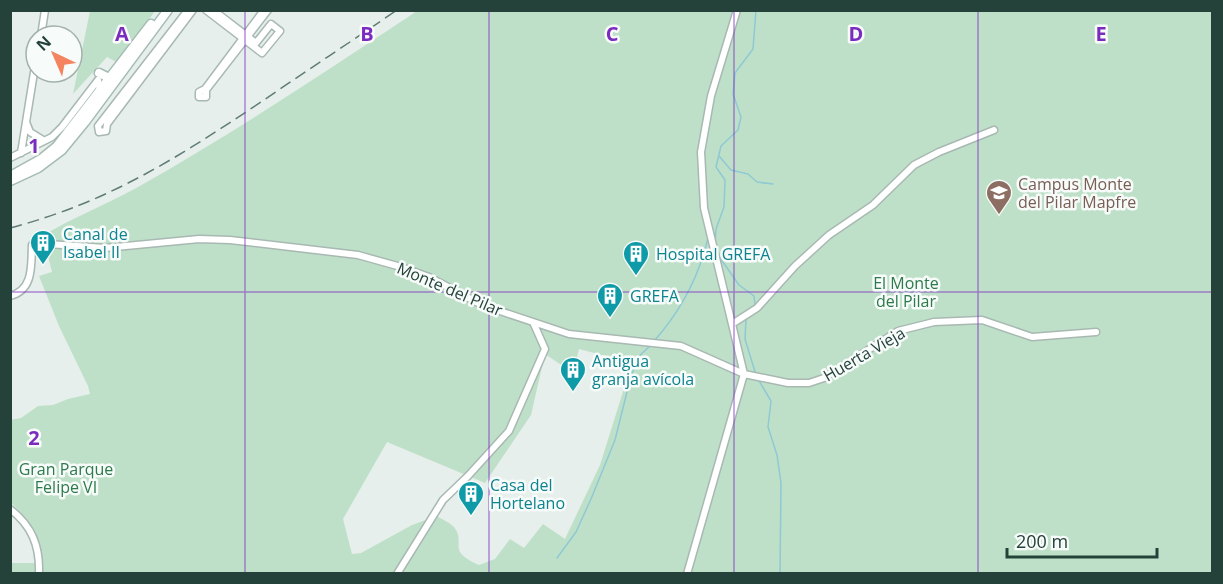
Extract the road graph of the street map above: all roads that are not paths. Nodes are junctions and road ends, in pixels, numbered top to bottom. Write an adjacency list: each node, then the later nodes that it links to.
1 (161, 10): 11 (street)
2 (168, 10): 10 (street)
3 (188, 10): 4 (street)
4 (193, 10)
5 (206, 10): 9 (street)
6 (213, 10): 9 (street)
7 (266, 10): 9 (street)
8 (737, 10): 26 (street)
9 (245, 37): 9 (street); 9 (street)
10 (134, 56): 11 (street); 14 (street)
11 (101, 78): 14 (street); 17 (street); 22 (street)
12 (32, 84): 13 (street)
13 (25, 119): 16 (street); 18 (street)
14 (85, 122): 23 (street)
15 (994, 130): 26 (street)
16 (30, 132): 17 (street); 19 (street)
17 (46, 138): 19 (street)
18 (23, 141): 19 (street); 20 (street)
19 (30, 147): 20 (street)
20 (21, 153): 21 (street)
21 (10, 158)
22 (10, 175)
23 (10, 181)
24 (10, 296): 25 (street, Monte del Pilar)
25 (533, 322): 28 (street, Monte del Pilar); 32 (street)
26 (732, 324): 28 (street)
27 (1095, 332): 29 (street, Huerta Vieja)
28 (744, 374): 29 (street, Monte del Pilar); 33 (street)
29 (773, 381)
30 (10, 508): 31 (street)
31 (39, 573)
32 (397, 573)
33 (687, 573)

